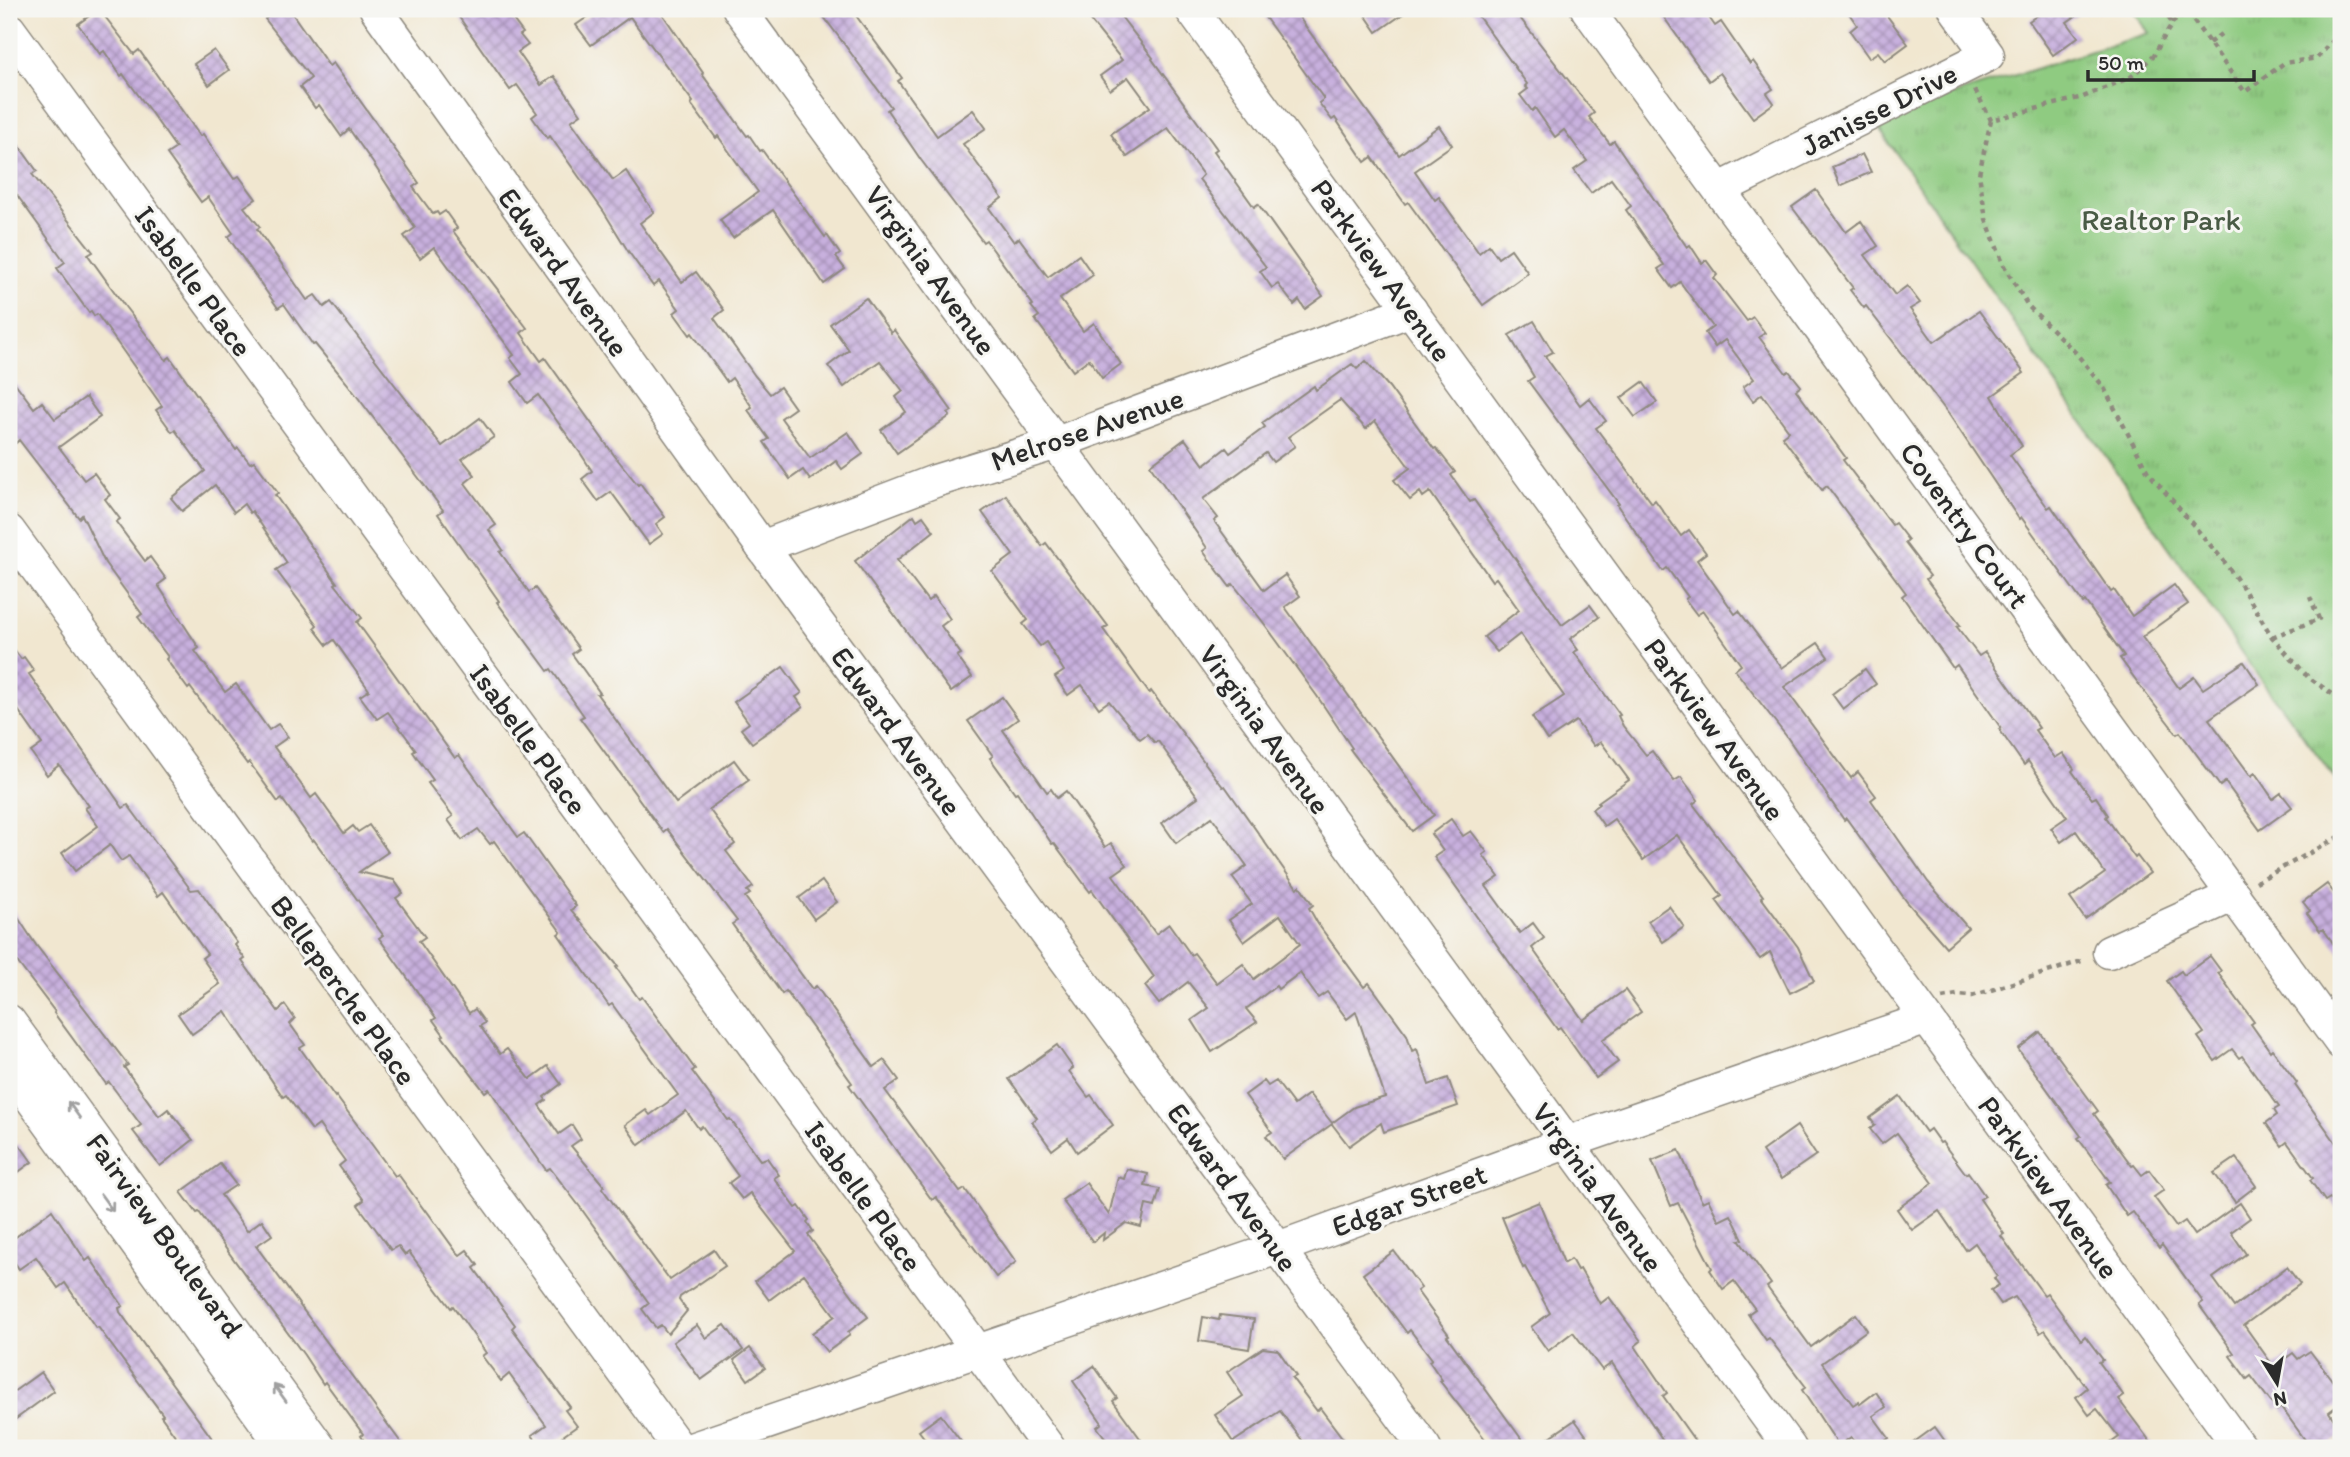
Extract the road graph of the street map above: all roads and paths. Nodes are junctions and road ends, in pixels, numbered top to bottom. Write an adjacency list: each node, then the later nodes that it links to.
1 (376, 9): 19 (street, Edward Avenue)
2 (739, 9): 17 (street, Virginia Avenue)
3 (1191, 9): 16 (street, Parkview Avenue)
4 (1587, 9): 15 (street, Coventry Court)
5 (1955, 9): 15 (street, Janisse Drive)
6 (2163, 9): 8 (path)
7 (2327, 9): 10 (path)
8 (2172, 23): 12 (path); 14 (path)
9 (9, 29): 34 (street, Isabelle Place)
10 (2341, 30): 12 (path)
11 (2221, 34): 12 (path)
12 (2209, 43)
13 (1972, 85): 14 (path)
14 (1992, 120): 21 (path)
15 (1720, 189): 25 (street, Coventry Court)
16 (1411, 310): 17 (street, Melrose Avenue); 27 (street, Parkview Avenue)
17 (1057, 443): 19 (street, Melrose Avenue); 31 (street, Virginia Avenue)
18 (9, 531): 37 (street, Belleperche Place)
19 (762, 547): 33 (street, Edward Avenue)
20 (2310, 597): 21 (path)
21 (2272, 637): 22 (path)
22 (2341, 700)
23 (2341, 836): 24 (path)
24 (2263, 878)
25 (2234, 895): 26 (street); 29 (street, Coventry Court)
26 (2109, 952): 27 (path)
27 (1929, 1010): 31 (street, Edgar Street); 42 (street, Parkview Avenue)
28 (9, 1021): 32 (street, Fairview Boulevard, one-way to 28)
29 (2341, 1043)
30 (9, 1068): 32 (street, Fairview Boulevard)
31 (1566, 1143): 33 (street, Edgar Street); 41 (street, Virginia Avenue)
32 (82, 1146): 35 (street, Fairview Boulevard, one-way to 35); 36 (street, Fairview Boulevard, one-way to 32)
33 (1278, 1248): 34 (street, Edgar Street); 40 (street, Edward Avenue)
34 (978, 1351): 38 (street, Edgar Street); 39 (street, Isabelle Place)
35 (284, 1448)
36 (320, 1448)
37 (680, 1448)
38 (694, 1448)
39 (1049, 1448)
40 (1425, 1448)
41 (1790, 1448)
42 (2240, 1448)

